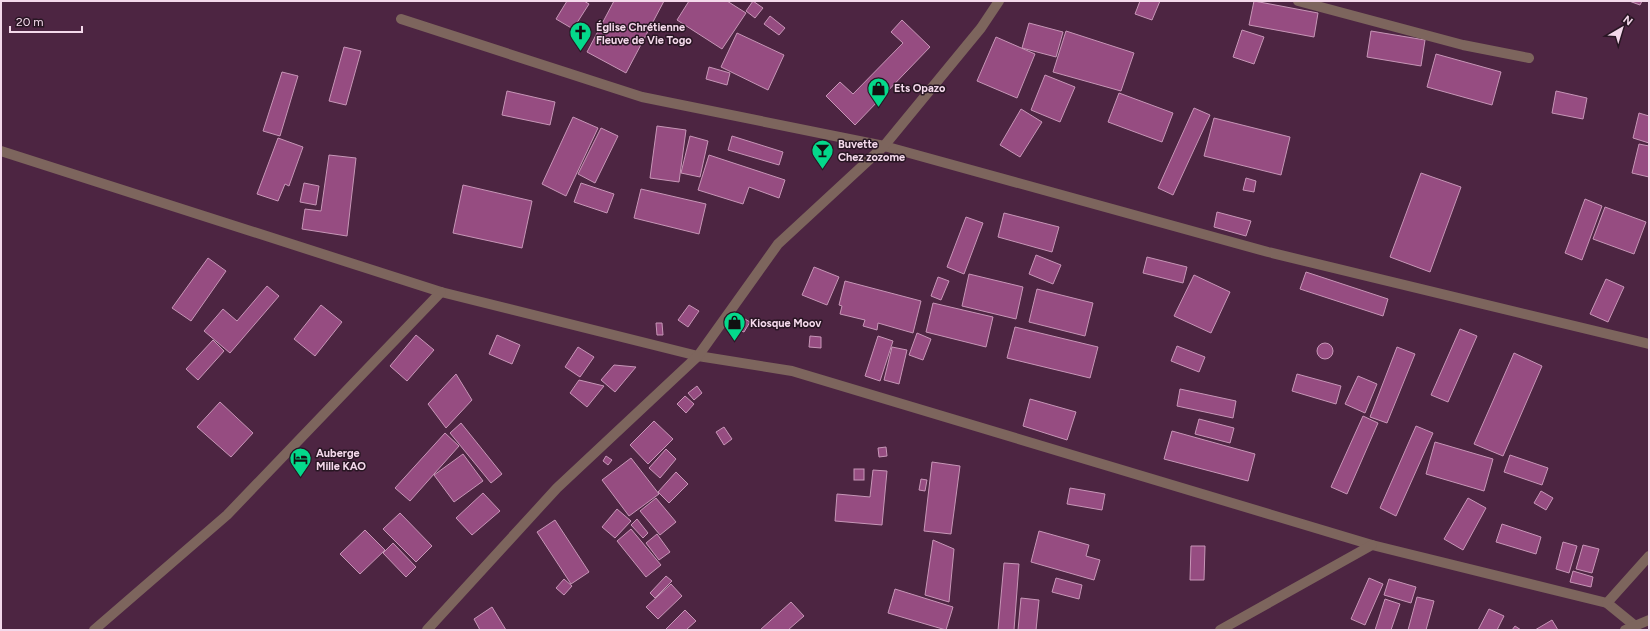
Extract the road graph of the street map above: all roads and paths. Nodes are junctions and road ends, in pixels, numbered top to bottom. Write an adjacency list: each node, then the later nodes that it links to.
1 (999, 1): 5 (street)
2 (1298, 1): 4 (street)
3 (401, 19): 5 (street)
4 (1529, 58)
5 (884, 146): 8 (street); 9 (street)
6 (1, 151): 7 (street)
7 (441, 292): 9 (street); 15 (street)
8 (1649, 344)
9 (698, 356): 10 (street); 16 (street)
10 (1372, 545): 12 (street); 17 (street)
11 (1649, 556): 12 (street)
12 (1607, 603): 14 (street)
13 (1649, 620): 14 (street)
14 (1634, 625): 18 (street)
15 (94, 630)
16 (428, 630)
17 (1220, 630)
18 (1625, 630)

